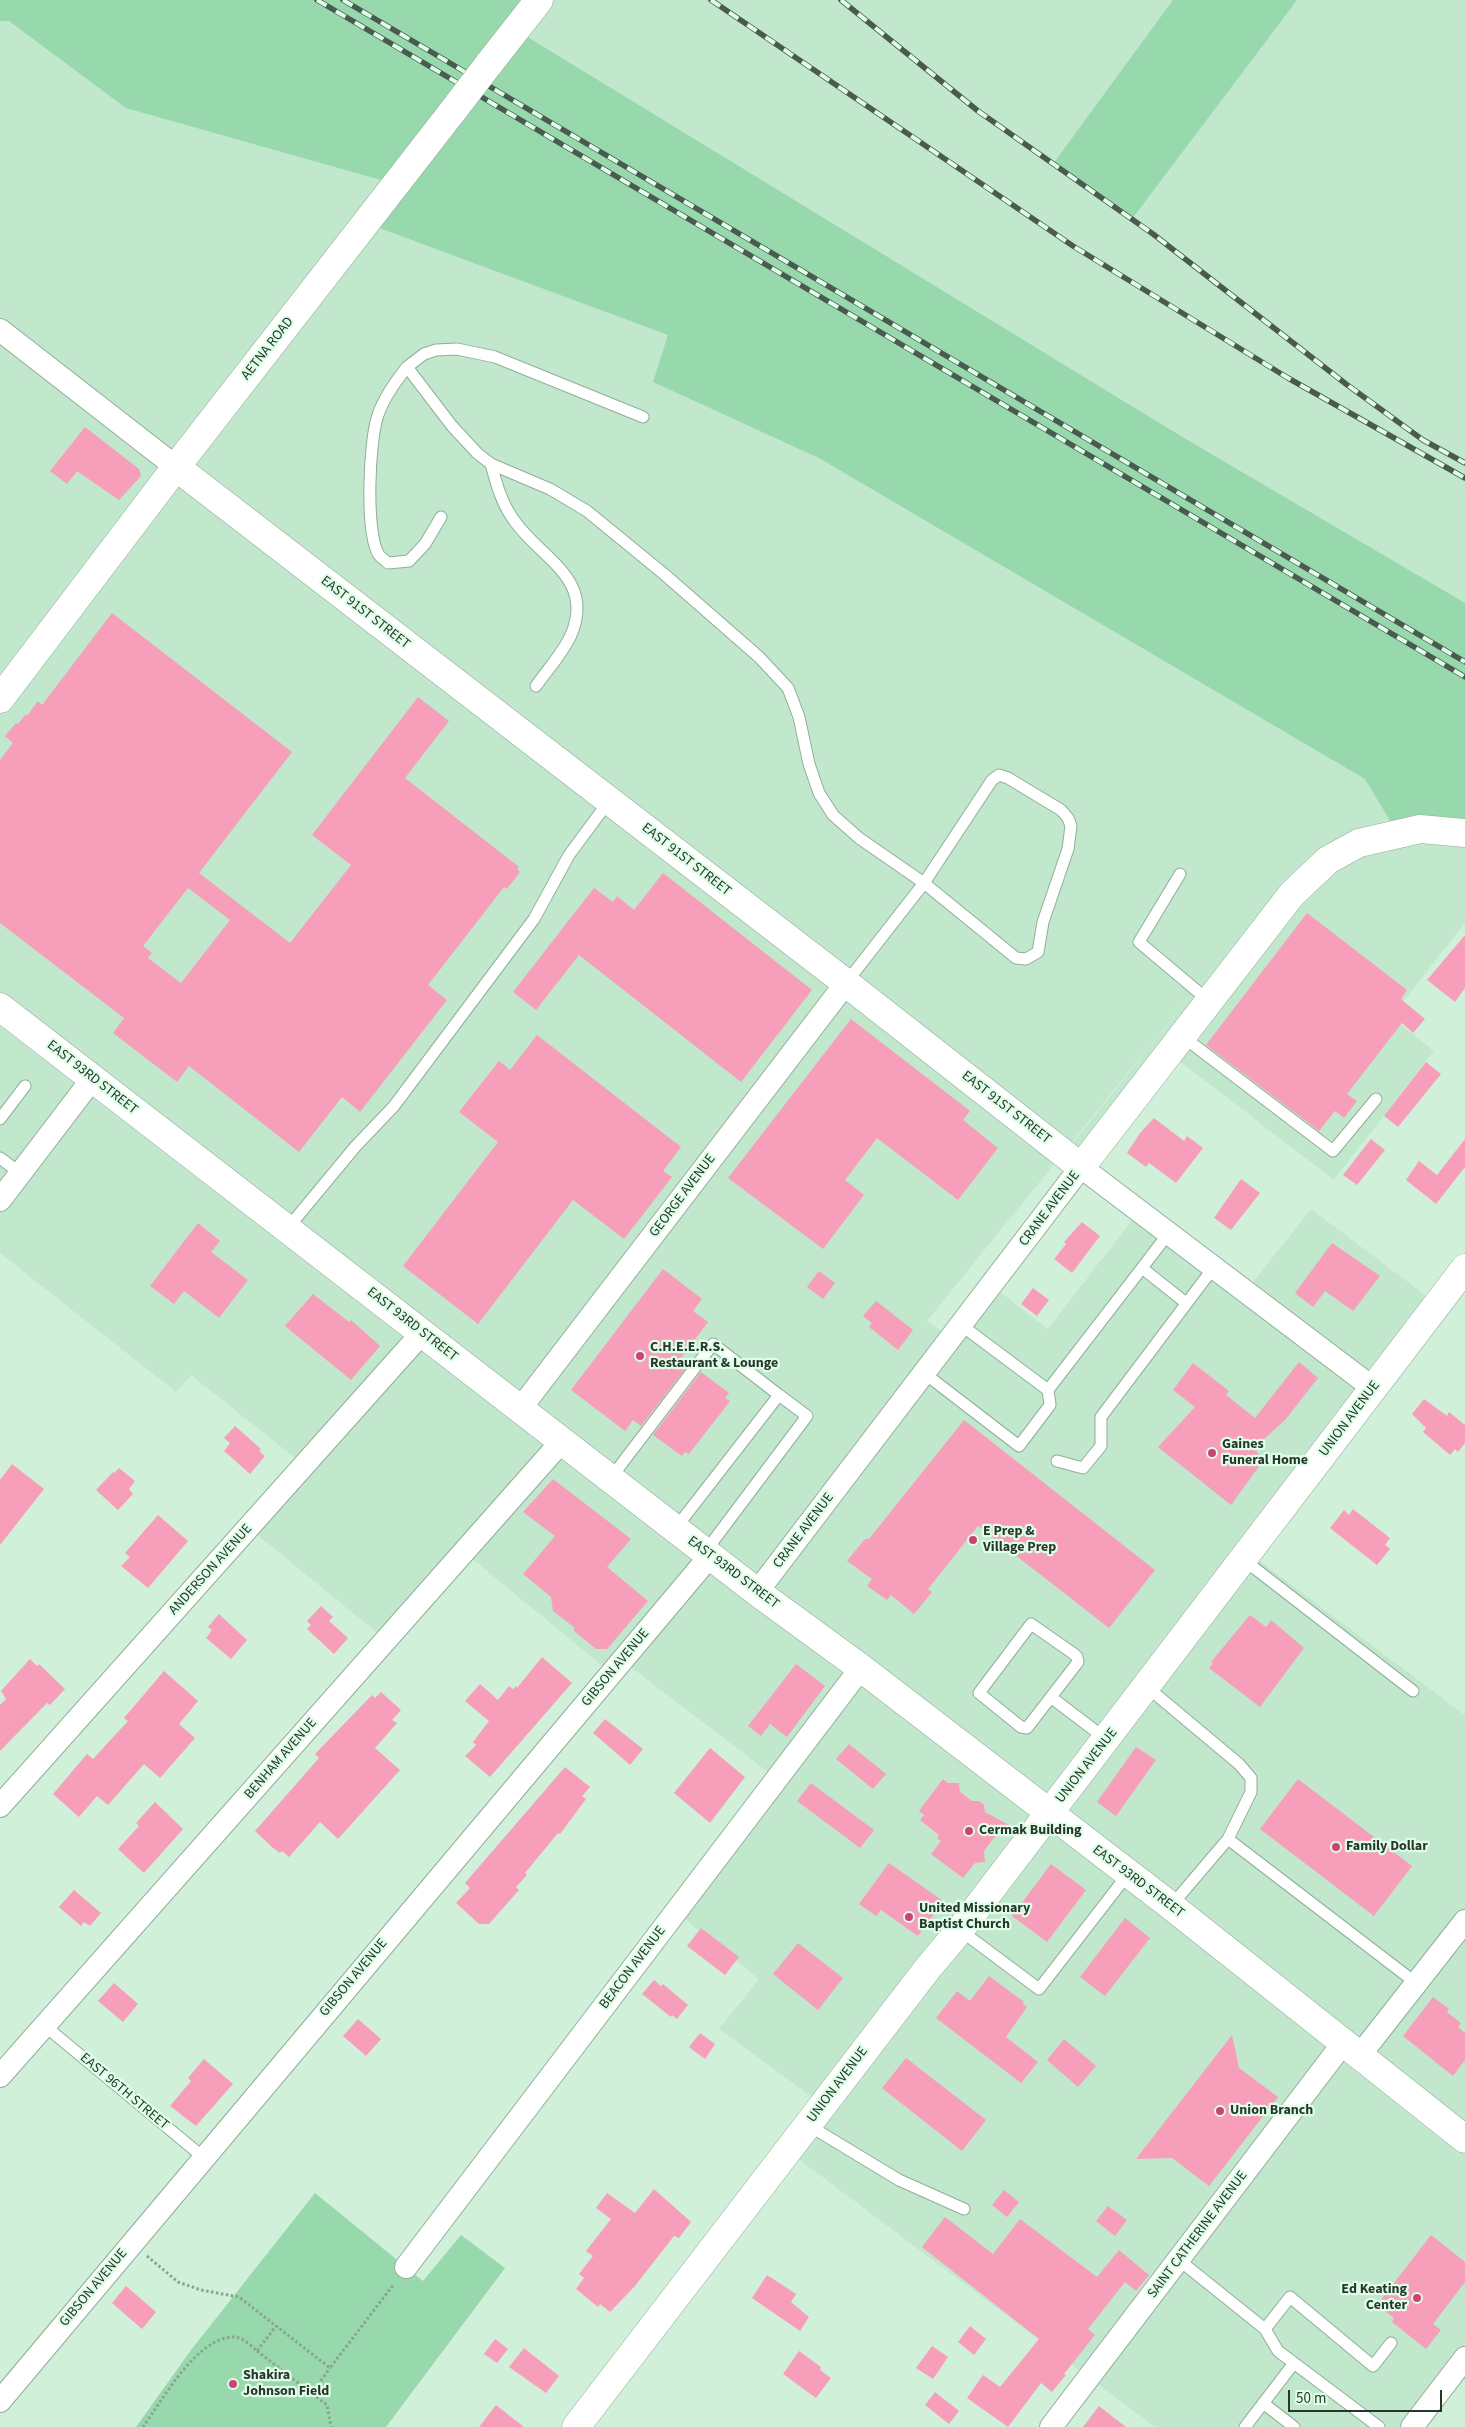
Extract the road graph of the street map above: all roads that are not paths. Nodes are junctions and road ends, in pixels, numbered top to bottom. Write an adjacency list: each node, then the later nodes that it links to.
1 (540, 0): 6 (main road, AETNA ROAD, bridge)
2 (0, 330): 6 (street, EAST 91ST STREET)
3 (407, 367): 4 (lane); 5 (lane); 7 (lane)
4 (643, 417)
5 (490, 464): 8 (lane); 13 (lane)
6 (176, 467): 9 (main road, AETNA ROAD); 10 (main road, EAST 91ST STREET)
7 (441, 516)
8 (536, 686)
9 (0, 699)
10 (609, 800): 14 (main road, EAST 91ST STREET); 26 (lane)
11 (1465, 833): 15 (main road, CRANE AVENUE)
12 (1180, 874): 15 (lane)
13 (924, 882): 13 (lane); 14 (lane)
14 (846, 983): 23 (main road, EAST 91ST STREET); 38 (street, GEORGE AVENUE)
15 (1209, 1001): 17 (main road, CRANE AVENUE)
16 (0, 1007): 18 (main road, EAST 93RD STREET)
17 (1182, 1036): 20 (lane); 23 (main road, CRANE AVENUE)
18 (93, 1078): 24 (street); 26 (main road, EAST 93RD STREET)
19 (25, 1086): 21 (lane)
20 (1376, 1099)
21 (0, 1119)
22 (0, 1158): 24 (lane)
23 (1081, 1167): 27 (street, EAST 91ST STREET); 32 (street, CRANE AVENUE)
24 (20, 1173): 25 (street)
25 (0, 1200)
26 (287, 1229): 33 (main road, EAST 93RD STREET)
27 (1168, 1234): 28 (street, EAST 91ST STREET); 29 (lane)
28 (1214, 1267): 31 (lane); 35 (street, EAST 91ST STREET)
29 (1142, 1268): 31 (lane); 36 (lane)
30 (1465, 1268): 35 (main road, UNION AVENUE)
31 (1186, 1303): 40 (lane)
32 (960, 1325): 34 (street, CRANE AVENUE); 36 (lane)
33 (422, 1334): 38 (main road, EAST 93RD STREET); 51 (street, ANDERSON AVENUE)
34 (924, 1372): 36 (lane); 45 (street, CRANE AVENUE)
35 (1373, 1388): 44 (main road, UNION AVENUE)
36 (1048, 1390)
37 (779, 1395): 41 (lane); 42 (lane); 43 (lane)
38 (520, 1409): 39 (main road, EAST 93RD STREET)
39 (562, 1441): 41 (main road, EAST 93RD STREET); 59 (street, BENHAM AVENUE)
40 (1057, 1461)
41 (610, 1479): 42 (main road, EAST 93RD STREET)
42 (675, 1529): 43 (main road, EAST 93RD STREET)
43 (708, 1554): 45 (main road, EAST 93RD STREET); 64 (street, GIBSON AVENUE)
44 (1244, 1560): 47 (main road, UNION AVENUE); 48 (lane)
45 (757, 1592): 46 (main road, EAST 93RD STREET)
46 (861, 1668): 52 (main road, EAST 93RD STREET); 67 (street, BEACON AVENUE)
47 (1147, 1687): 50 (main road, UNION AVENUE); 53 (lane)
48 (1412, 1691)
49 (1052, 1698): 49 (lane); 50 (lane)
50 (1107, 1739): 52 (main road, UNION AVENUE)
51 (0, 1806)
52 (1049, 1814): 54 (main road, EAST 93RD STREET); 57 (main road, UNION AVENUE)
53 (1228, 1839): 55 (lane); 58 (lane)
54 (1128, 1874): 55 (main road, EAST 93RD STREET); 57 (lane)
55 (1171, 1906): 60 (main road, EAST 93RD STREET)
56 (1465, 1921): 58 (street, SAINT CATHERINE AVENUE)
57 (960, 1930): 62 (main road, UNION AVENUE)
58 (1416, 1983): 60 (street, SAINT CATHERINE AVENUE)
59 (45, 2026): 61 (street, BENHAM AVENUE); 64 (lane, EAST 96TH STREET)
60 (1352, 2049): 63 (main road, EAST 93RD STREET); 66 (street, SAINT CATHERINE AVENUE)
61 (0, 2076)
62 (808, 2125): 65 (lane); 74 (main road, UNION AVENUE)
63 (1465, 2139)
64 (203, 2158): 72 (street, GIBSON AVENUE)
65 (964, 2209)
66 (1178, 2260): 68 (lane); 75 (street, SAINT CATHERINE AVENUE)
67 (406, 2267)
68 (1265, 2329): 69 (lane); 71 (lane)
69 (1391, 2343)
70 (1465, 2358): 79 (street)
71 (1294, 2363): 73 (lane); 78 (lane)
72 (0, 2401)
73 (1263, 2403): 76 (lane); 77 (lane)
74 (576, 2427)
75 (1052, 2427)
76 (1245, 2427)
77 (1294, 2427)
78 (1379, 2427)
79 (1412, 2427)

